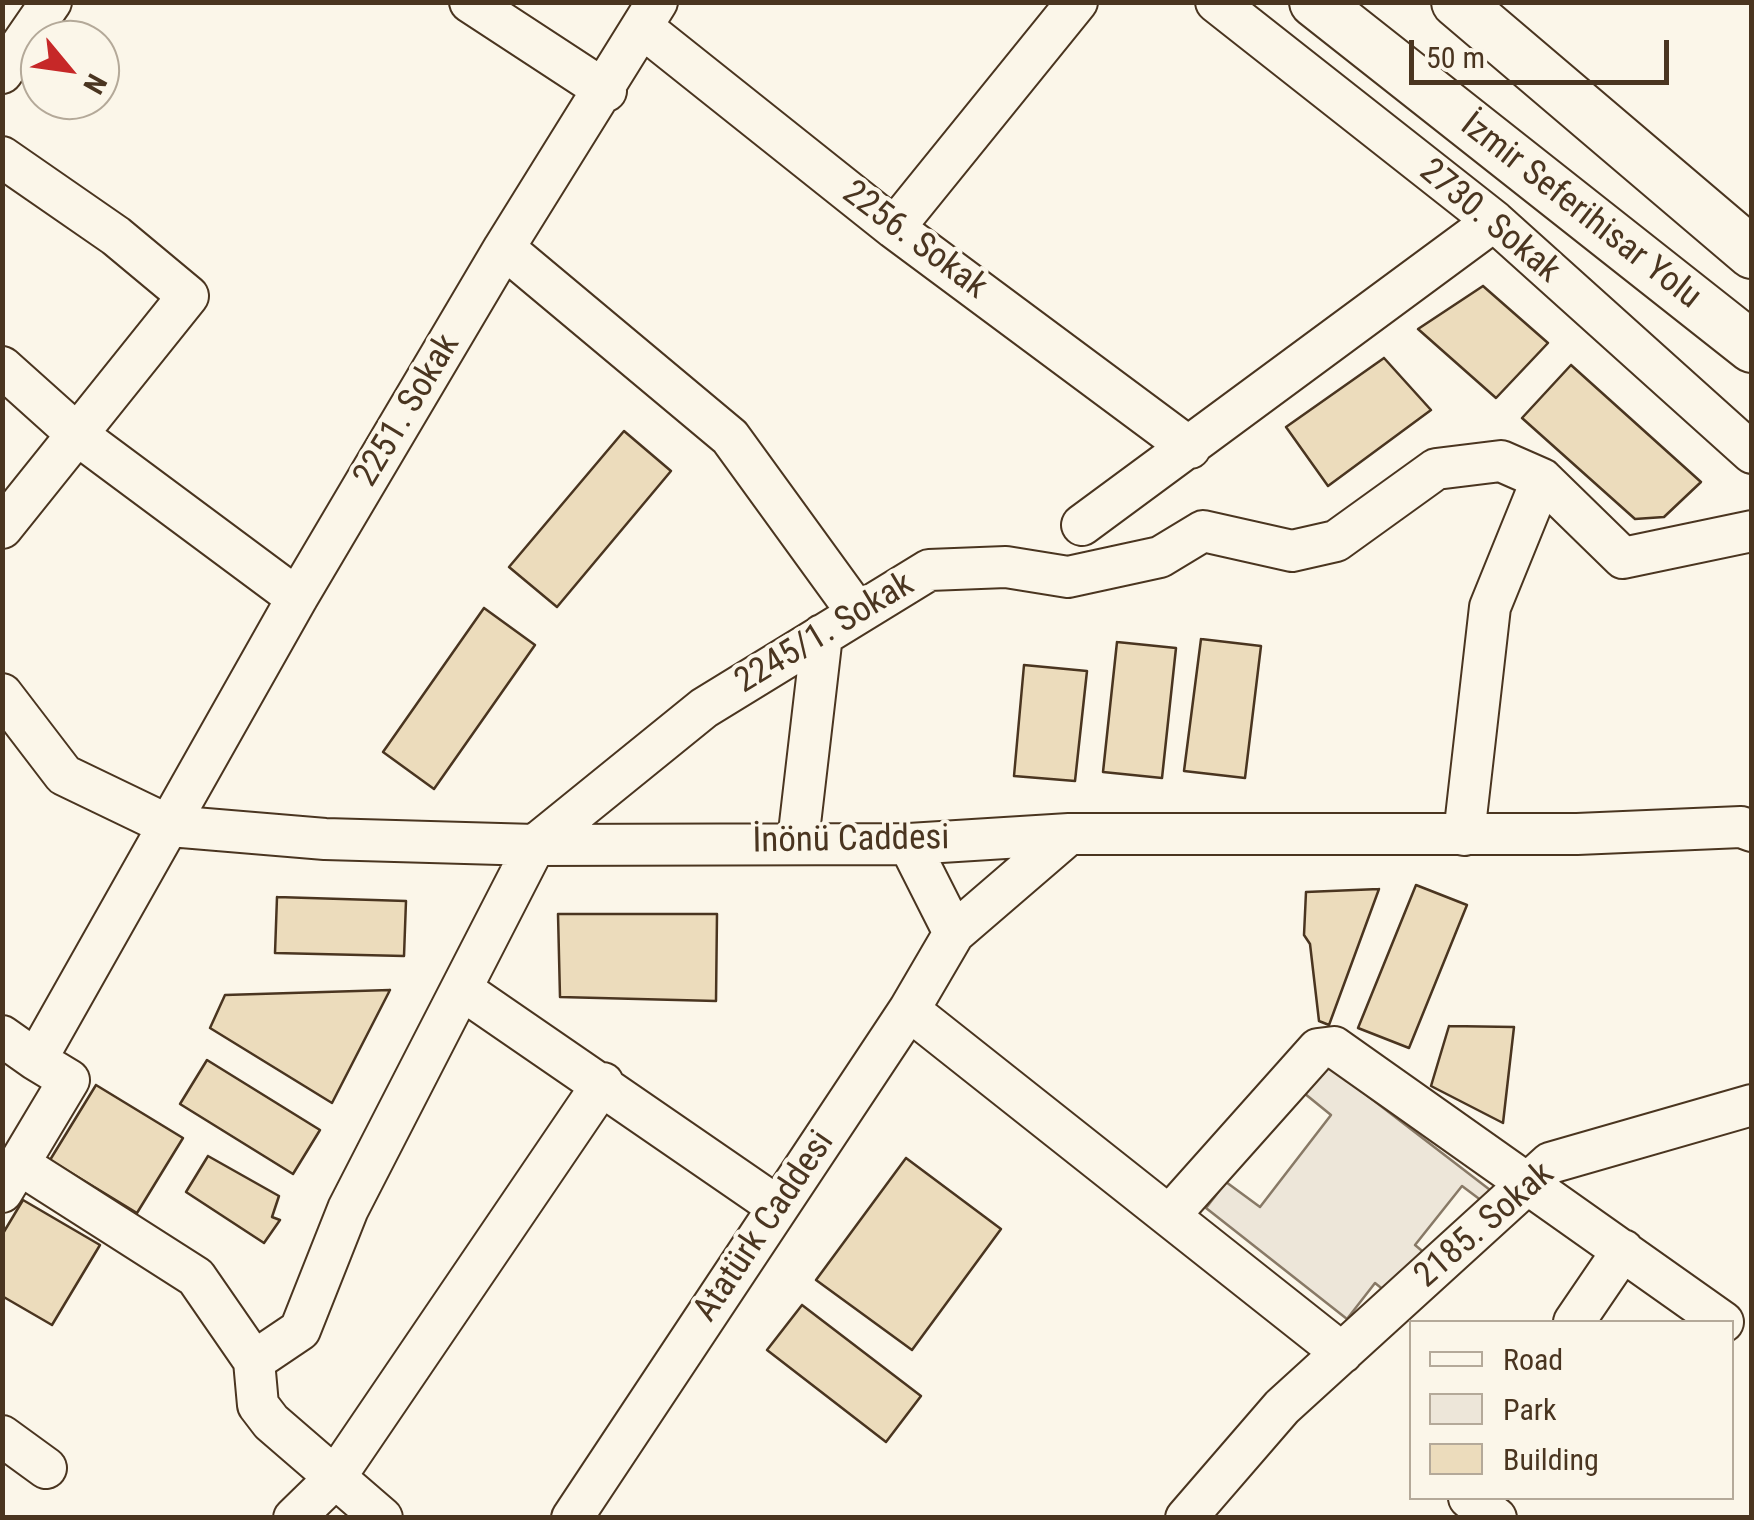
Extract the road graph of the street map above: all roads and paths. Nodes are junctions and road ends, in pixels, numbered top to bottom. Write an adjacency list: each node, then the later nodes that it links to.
1 (51, 2): 8 (street)
2 (470, 2): 9 (street)
3 (1077, 2): 12 (street)
4 (1216, 2): 11 (street, 2730. Sokak)
5 (1315, 2): 15 (main road, İzmir Seferihisar Yolu)
6 (1468, 7): 14 (main road)
7 (650, 15): 9 (street, 2251. Sokak); 12 (street, 2256. Sokak)
8 (2, 73)
9 (606, 91): 13 (street, 2251. Sokak)
10 (2, 158): 17 (street)
11 (1494, 221): 18 (street); 19 (street, 2730. Sokak)
12 (894, 228): 18 (street, 2256. Sokak)
13 (504, 248): 24 (street, 2251. Sokak); 25 (street)
14 (1752, 253)
15 (1752, 347)
16 (2, 367): 17 (street)
17 (80, 436): 22 (street); 24 (street)
18 (1190, 448): 21 (street)
19 (1752, 453)
20 (1542, 479): 23 (street, 2245/1. Sokak); 25 (street, 2245/1. Sokak); 31 (street)
21 (1082, 525)
22 (2, 528)
23 (1752, 532)
24 (297, 598): 28 (street, 2251. Sokak)
25 (857, 612): 26 (street, 2245/1. Sokak)
26 (822, 635): 32 (street); 34 (street, 2245/1. Sokak)
27 (2, 694): 28 (street, İnönü Caddesi)
28 (170, 826): 34 (street, İnönü Caddesi); 39 (street, 2251. Sokak)
29 (1752, 831): 31 (street, İnönü Caddesi)
30 (1069, 834): 31 (street, İnönü Caddesi); 33 (street, İnönü Caddesi); 35 (street, Atatürk Caddesi)
31 (1464, 834)
32 (798, 842): 33 (street, İnönü Caddesi); 34 (street, İnönü Caddesi)
33 (909, 844): 35 (street)
34 (535, 846): 36 (street)
35 (954, 933): 37 (street, Atatürk Caddesi)
36 (464, 990): 40 (street); 50 (street)
37 (908, 1010): 44 (street, Atatürk Caddesi); 45 (street)
38 (2, 1036): 39 (street)
39 (36, 1060): 42 (street)
40 (603, 1083): 44 (street); 53 (street)
41 (1752, 1105): 43 (street, 2185. Sokak)
42 (10, 1178): 50 (street)
43 (1528, 1184): 45 (street); 46 (street); 49 (street, 2185. Sokak)
44 (778, 1207): 57 (street, Atatürk Caddesi)
45 (1169, 1216): 49 (street)
46 (1624, 1250): 47 (street); 48 (street)
47 (1575, 1320)
48 (1720, 1320)
49 (1342, 1353): 58 (street, 2185. Sokak)
50 (254, 1361): 53 (street)
51 (2, 1436): 52 (street)
52 (46, 1468)
53 (334, 1479): 55 (street); 56 (street)
54 (1472, 1500): 59 (street)
55 (294, 1518)
56 (382, 1518)
57 (572, 1518)
58 (1186, 1518)
59 (1496, 1518)

